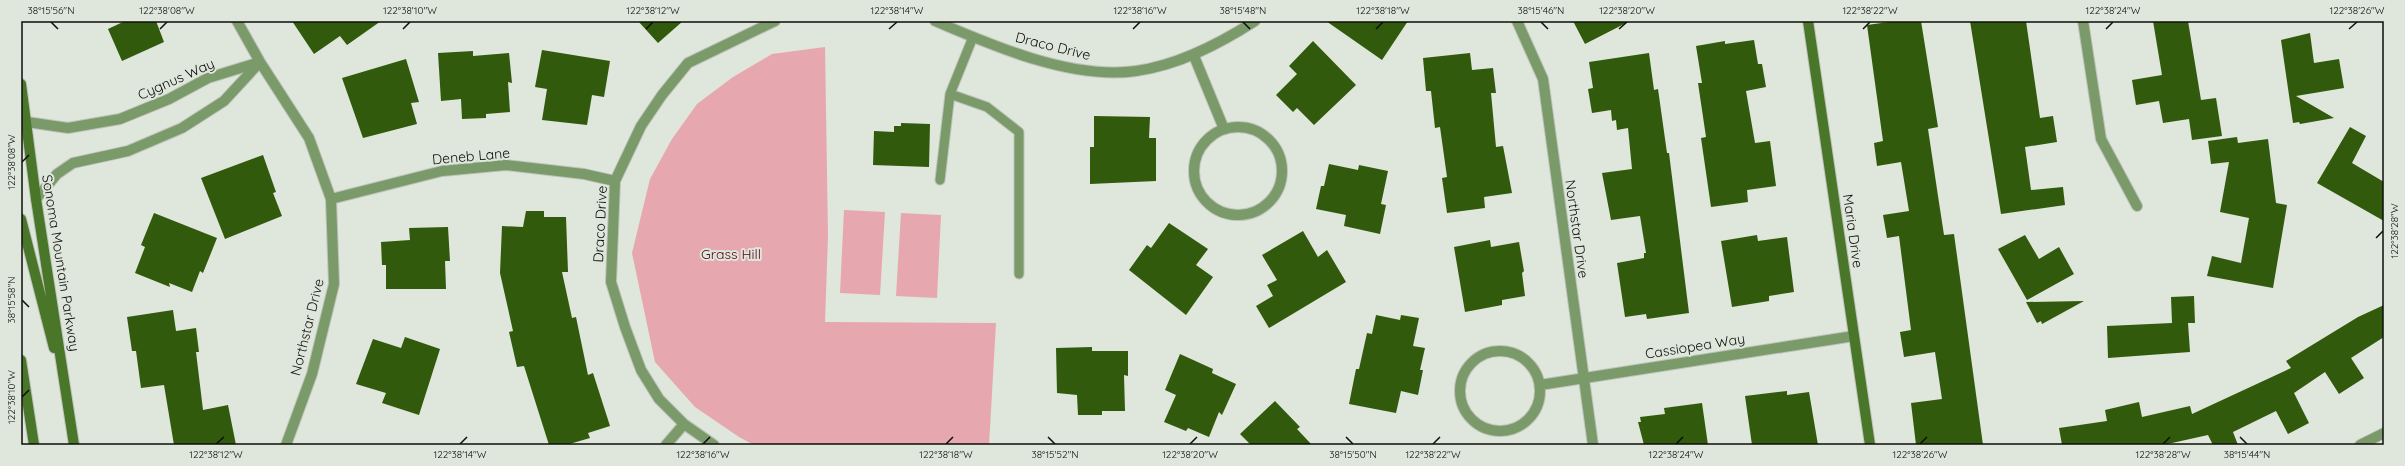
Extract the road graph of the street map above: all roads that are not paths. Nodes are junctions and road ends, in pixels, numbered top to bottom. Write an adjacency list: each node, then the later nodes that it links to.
1 (238, 21): 10 (street, Northstar Drive)
2 (775, 21): 16 (street, Draco Drive)
3 (935, 21): 8 (street, Draco Drive)
4 (1255, 21): 9 (street, Draco Drive)
5 (1517, 21): 24 (street, Northstar Drive)
6 (1808, 21): 22 (main road, Maria Drive)
7 (2083, 21): 19 (street)
8 (973, 37): 9 (street, Draco Drive); 12 (lane)
9 (1194, 56): 14 (street)
10 (260, 62): 13 (street, Cygnus Way); 17 (street); 18 (street, Northstar Drive)
11 (21, 84): 13 (main road, Sonoma Mountain Parkway)
12 (950, 94): 15 (lane); 21 (lane)
13 (24, 124): 17 (main road, Sonoma Mountain Parkway)
14 (1224, 129): 14 (street)
15 (940, 180)
16 (615, 181): 18 (street, Deneb Lane); 27 (street, Draco Drive)
17 (36, 199): 26 (main road, Sonoma Mountain Parkway)
18 (331, 199): 31 (street, Northstar Drive)
19 (2137, 206)
20 (21, 219): 26 (main road)
21 (1019, 274)
22 (1854, 336): 24 (street, Cassiopea Way); 35 (main road, Maria Drive)
23 (21, 360): 29 (main road)
24 (1584, 378): 25 (street, Cassiopea Way); 34 (street, Northstar Drive)
25 (1540, 385): 25 (street)
26 (69, 409): 30 (main road, Sonoma Mountain Parkway)
27 (684, 424): 32 (street); 33 (street, Draco Drive)
28 (2384, 433): 36 (street)
29 (34, 445)
30 (74, 445)
31 (286, 445)
32 (666, 445)
33 (714, 445)
34 (1593, 445)
35 (1870, 445)
36 (2360, 445)

